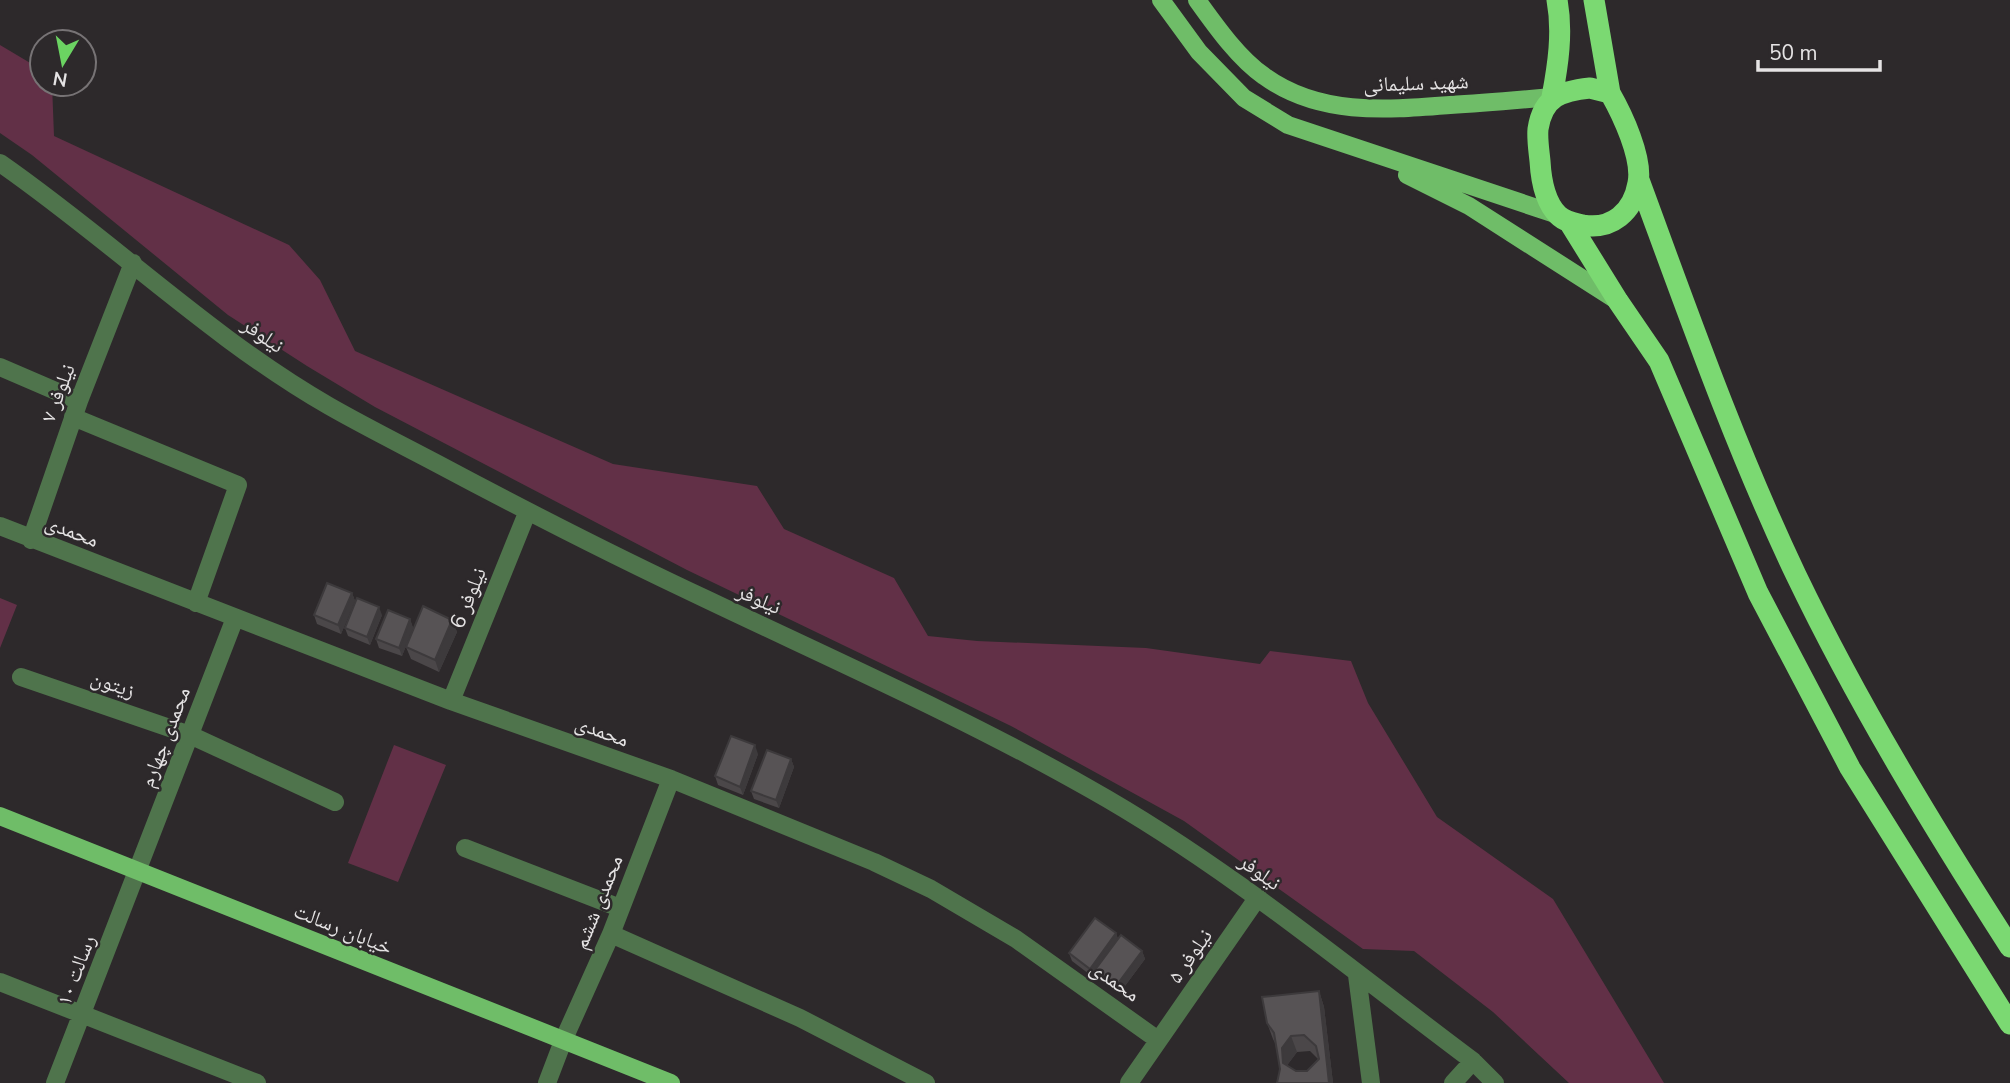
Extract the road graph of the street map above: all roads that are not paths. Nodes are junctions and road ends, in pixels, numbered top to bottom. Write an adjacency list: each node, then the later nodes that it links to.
1 (1161, 0): 7 (main road)
2 (1196, 0): 6 (main road, شهید سلیمانی)
3 (1557, 0): 6 (highway)
4 (1594, 0): 5 (highway)
5 (1610, 93): 6 (highway); 9 (highway)
6 (1552, 97): 10 (highway)
7 (1357, 149): 10 (main road); 12 (main road)
8 (0, 163): 11 (street, نیلوفر)
9 (1639, 180): 10 (highway); 31 (highway)
10 (1564, 219): 12 (highway)
11 (134, 263): 14 (street, نیلوفر ۷); 15 (street, نیلوفر)
12 (1618, 301): 35 (highway)
13 (0, 367): 14 (street)
14 (76, 409): 17 (street, نیلوفر ۷); 18 (street)
15 (527, 513): 21 (street, نیلوفر 6); 28 (street, نیلوفر)
16 (0, 526): 17 (street, محمدی)
17 (30, 540): 18 (street, محمدی)
18 (196, 603): 19 (street, محمدی)
19 (235, 618): 21 (street, محمدی); 22 (street, محمدی چهارم)
20 (21, 677): 22 (street, زیتون)
21 (451, 701): 23 (street, محمدی)
22 (190, 735): 24 (street, زیتون); 27 (street, محمدی چهارم)
23 (671, 779): 29 (street, محمدی ششم); 36 (street, محمدی)
24 (335, 802)
25 (0, 816): 27 (main road, خیابان رسالت)
26 (465, 848): 29 (street)
27 (138, 873): 34 (street, رسالت ۱۰); 37 (main road, خیابان رسالت)
28 (1258, 898): 32 (street, نیلوفر); 36 (street, نیلوفر ۵)
29 (620, 908): 30 (street, محمدی ششم)
30 (611, 934): 37 (street, محمدی ششم); 43 (street)
31 (2010, 947)
32 (1357, 975): 38 (street, نیلوفر); 45 (street)
33 (0, 982): 34 (street)
34 (82, 1014): 39 (street, رسالت ۱۰); 40 (street)
35 (2010, 1024)
36 (1158, 1040): 44 (street, نیلوفر ۵)
37 (563, 1041): 41 (street, محمدی ششم); 42 (main road, خیابان رسالت)
38 (1473, 1061): 46 (street); 47 (street, نیلوفر)
39 (55, 1083)
40 (257, 1083)
41 (547, 1083)
42 (670, 1083)
43 (926, 1083)
44 (1129, 1083)
45 (1371, 1083)
46 (1453, 1083)
47 (1495, 1083)

